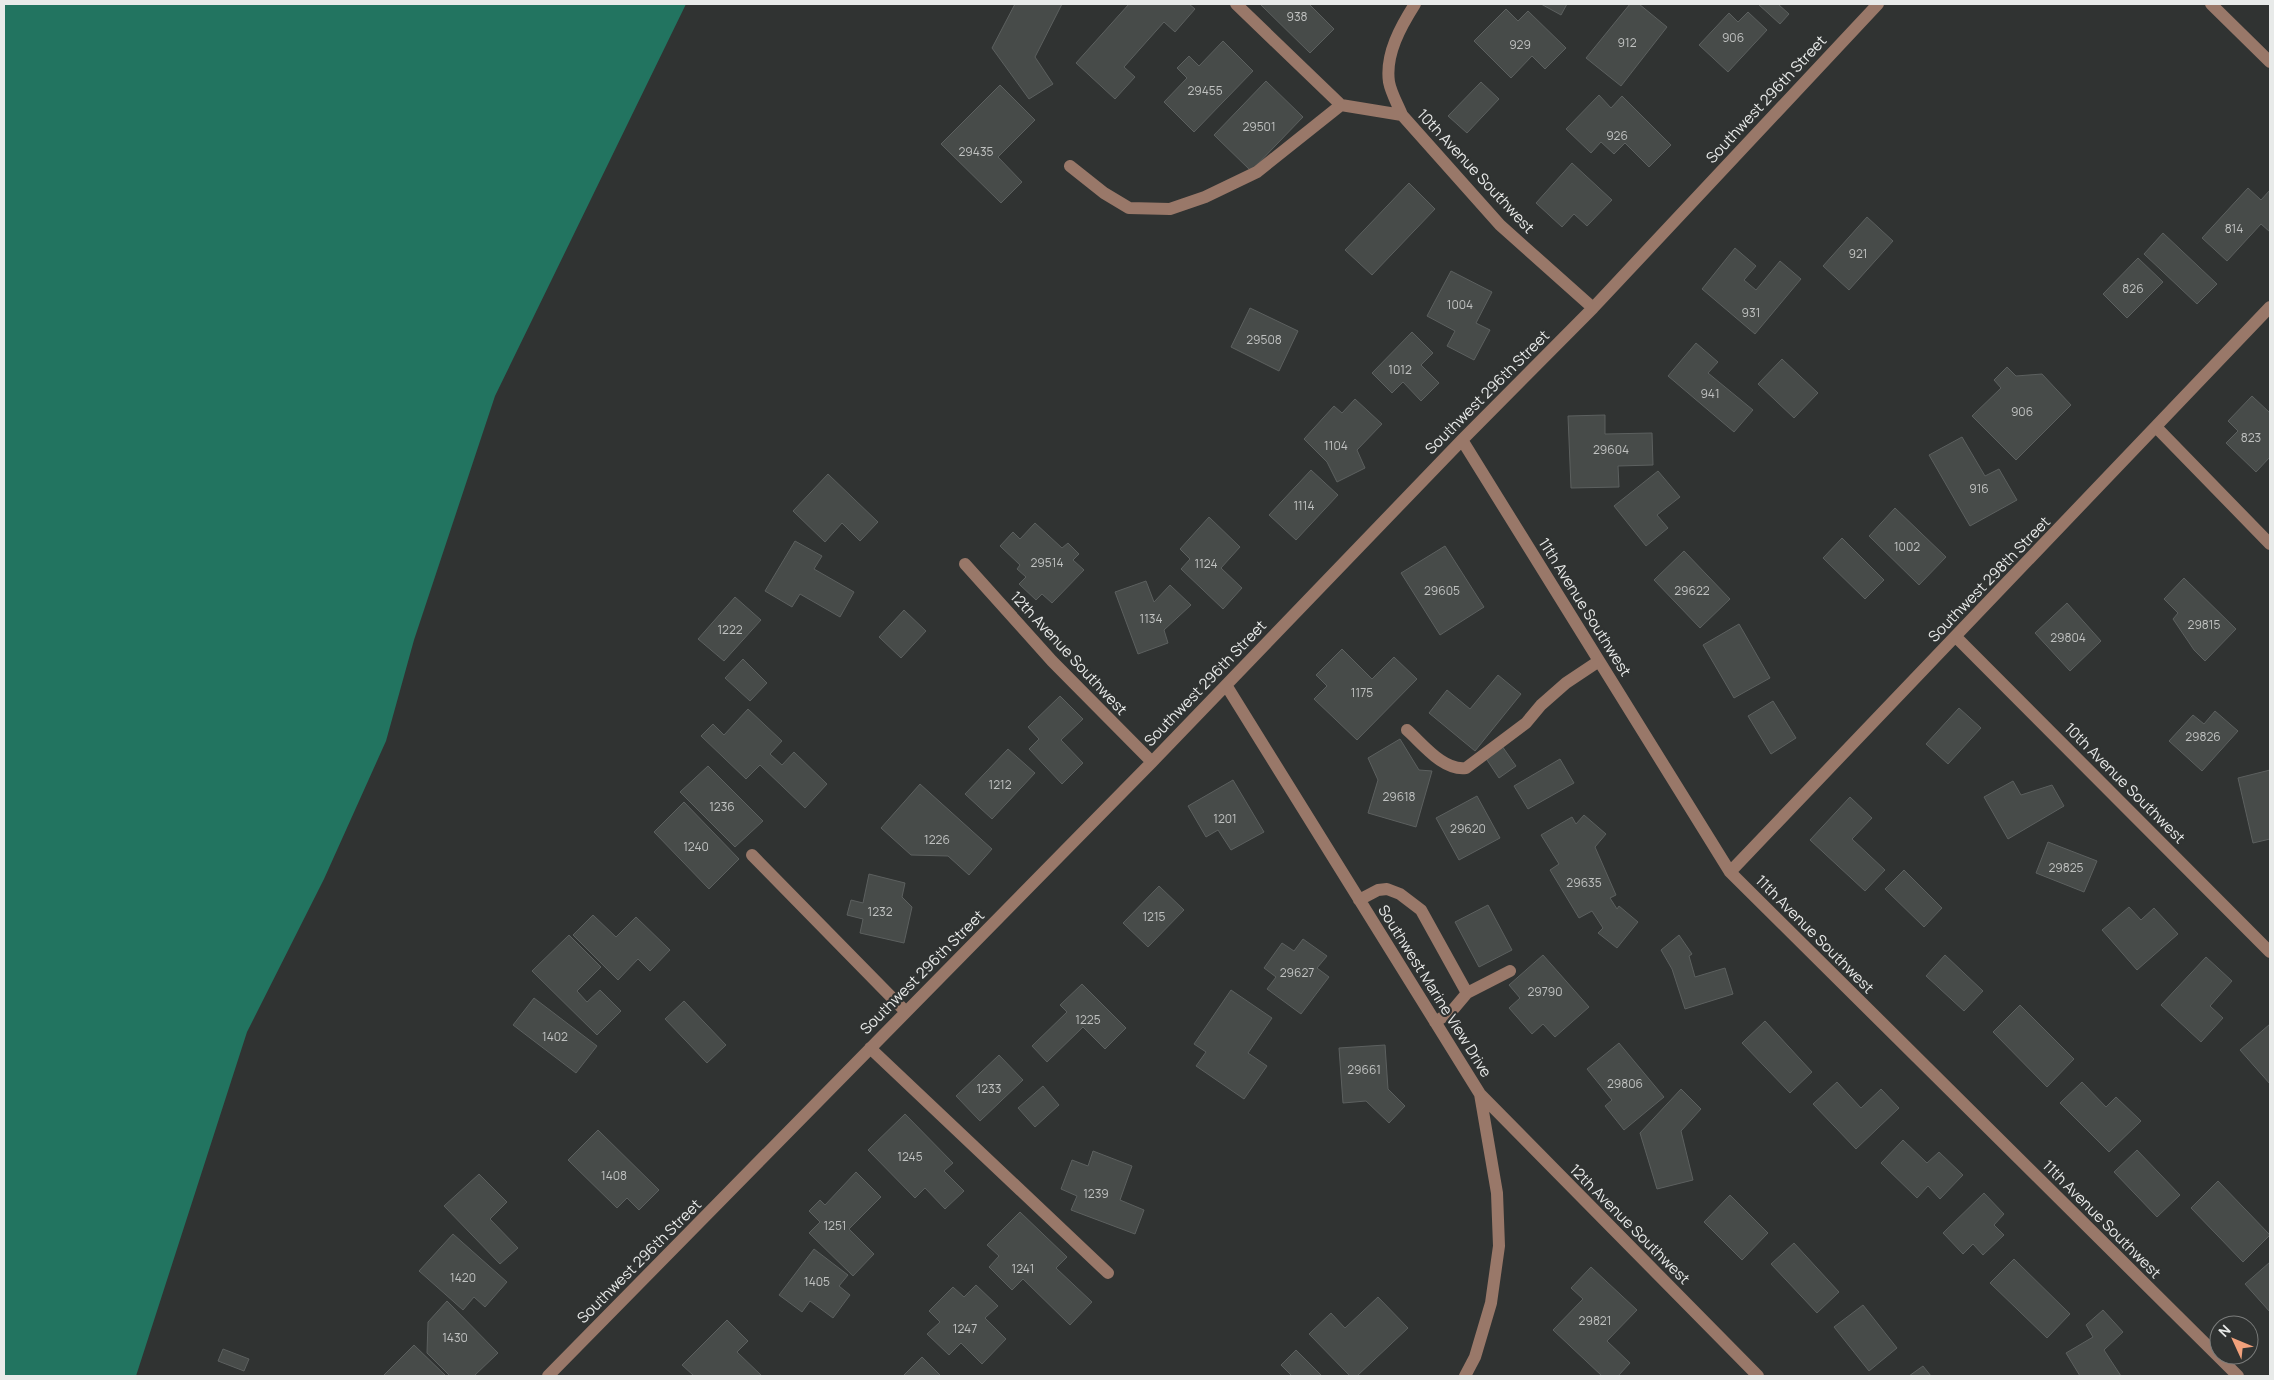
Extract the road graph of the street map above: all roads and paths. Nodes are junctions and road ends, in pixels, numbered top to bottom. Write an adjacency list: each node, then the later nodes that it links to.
1 (1236, 4): 6 (street)
2 (1415, 4): 7 (street)
3 (1878, 4): 10 (street, Southwest 296th Street)
4 (2211, 4): 5 (street)
5 (2270, 62)
6 (1341, 105): 7 (street, 10th Avenue Southwest); 8 (street)
7 (1402, 115): 10 (street, 10th Avenue Southwest)
8 (1070, 166)
9 (2270, 307): 11 (street, Southwest 298th Street)
10 (1593, 308): 12 (street, Southwest 296th Street)
11 (2156, 427): 13 (street); 15 (street, Southwest 298th Street)
12 (1462, 440): 16 (street, 11th Avenue Southwest); 17 (street, Southwest 296th Street)
13 (2270, 544)
14 (965, 564): 19 (street, 12th Avenue Southwest)
15 (1956, 637): 21 (street, Southwest 298th Street); 23 (street, 10th Avenue Southwest)
16 (1599, 661): 18 (street); 21 (street, 11th Avenue Southwest)
17 (1226, 685): 19 (street, Southwest 296th Street); 22 (street, Southwest Marine View Drive)
18 (1407, 730)
19 (1152, 762): 26 (street, Southwest 296th Street)
20 (752, 855): 26 (street)
21 (1730, 872): 34 (street, 11th Avenue Southwest)
22 (1359, 900): 25 (street); 27 (street, Southwest Marine View Drive)
23 (2270, 952)
24 (1510, 971): 25 (street)
25 (1467, 993): 27 (street)
26 (906, 1012): 28 (street, Southwest 296th Street)
27 (1435, 1022): 29 (street, Southwest Marine View Drive)
28 (870, 1048): 30 (street); 31 (street, Southwest 296th Street)
29 (1480, 1094): 32 (street, Southwest Marine View Drive); 33 (street, 12th Avenue Southwest)
30 (1108, 1273)
31 (549, 1376)
32 (1465, 1376)
33 (1758, 1376)
34 (2238, 1376)

